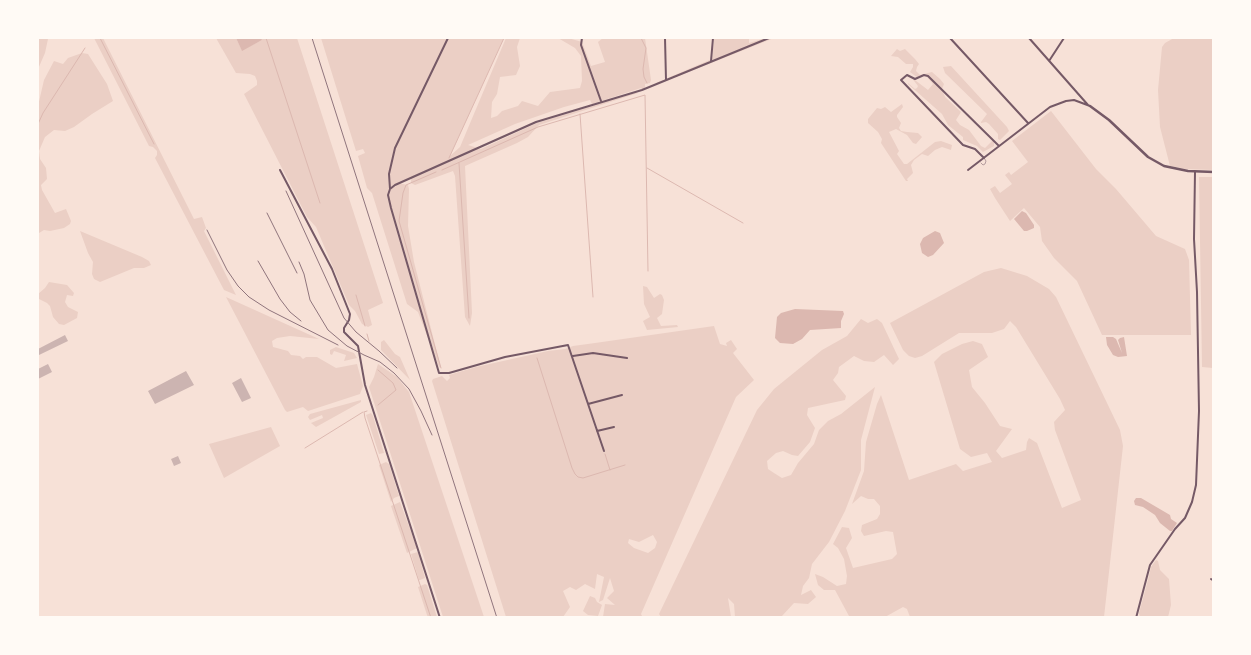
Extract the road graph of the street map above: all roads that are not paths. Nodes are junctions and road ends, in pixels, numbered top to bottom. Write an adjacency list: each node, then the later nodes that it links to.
1 (448, 38): 22 (street)
2 (582, 38): 12 (street)
3 (665, 38): 11 (street)
4 (713, 38): 9 (street)
5 (769, 38): 9 (street)
6 (950, 38): 14 (street)
7 (1028, 38): 10 (street)
8 (1064, 38): 10 (street)
9 (711, 61): 11 (street)
10 (1049, 61): 13 (street)
11 (666, 80): 12 (street)
12 (601, 101): 22 (street)
13 (1090, 106): 14 (street); 20 (street)
14 (1028, 123): 15 (street)
15 (999, 146): 16 (street); 16 (street)
16 (984, 158): 17 (street); 17 (lane)
17 (980, 162): 19 (street)
18 (280, 170): 30 (street)
19 (968, 170)
20 (1195, 172): 21 (street); 31 (street)
21 (1214, 172)
22 (390, 190): 23 (street)
23 (572, 356): 24 (street); 26 (street)
24 (627, 358)
25 (622, 395): 26 (street)
26 (588, 404): 28 (street)
27 (614, 427): 28 (street)
28 (598, 431): 29 (street)
29 (604, 451)
30 (440, 618)
31 (1136, 618)

